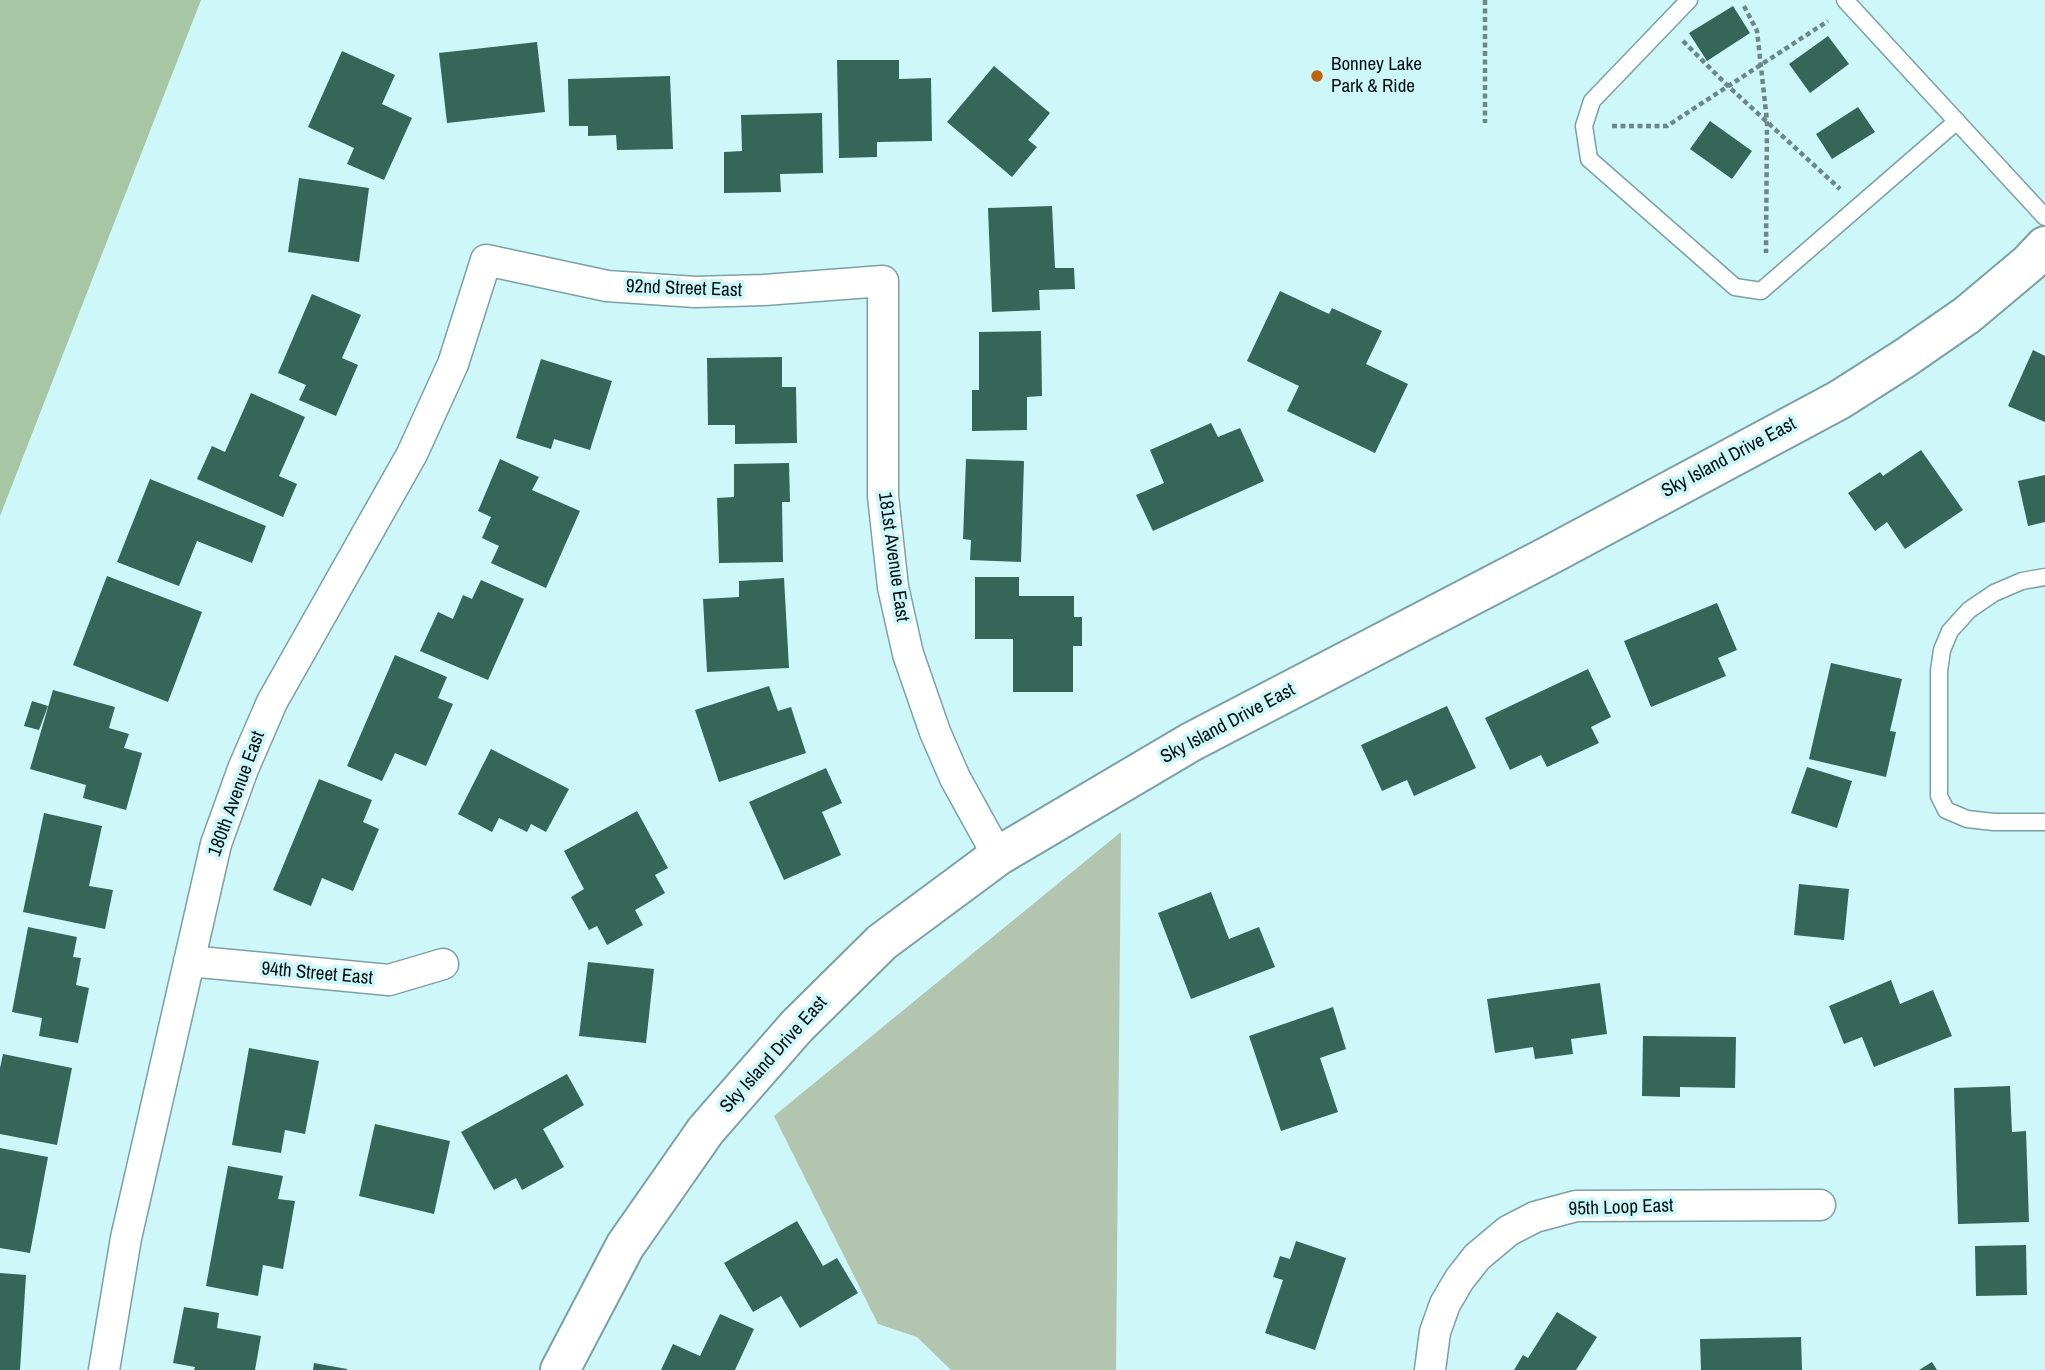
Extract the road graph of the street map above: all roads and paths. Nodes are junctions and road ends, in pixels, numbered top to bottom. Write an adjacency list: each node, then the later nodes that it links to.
1 (1485, 0): 10 (path)
2 (1689, 0): 5 (lane)
3 (1848, 3): 6 (path); 9 (lane)
4 (1744, 6): 6 (path)
5 (1666, 24): 7 (path); 11 (lane)
6 (1760, 65): 7 (path); 8 (path)
7 (1728, 86): 8 (path); 11 (path)
8 (1767, 121): 12 (path); 17 (path)
9 (1957, 121): 12 (lane); 13 (lane)
10 (1485, 123)
11 (1584, 126): 17 (lane)
12 (1860, 206): 17 (lane)
13 (2045, 217)
14 (2045, 246): 20 (street, Sky Island Drive East)
15 (486, 260): 16 (street, 92nd Street East); 21 (street, 180th Avenue East)
16 (883, 281): 20 (street, 181st Avenue East)
17 (1765, 288)
18 (2045, 577): 19 (lane)
19 (2045, 822)
20 (998, 856): 25 (street, Sky Island Drive East)
21 (189, 961): 22 (street, 94th Street East); 24 (street, 180th Avenue East)
22 (443, 964)
23 (1820, 1205): 26 (street, 95th Loop East)
24 (104, 1370)
25 (560, 1370)
26 (1430, 1370)

